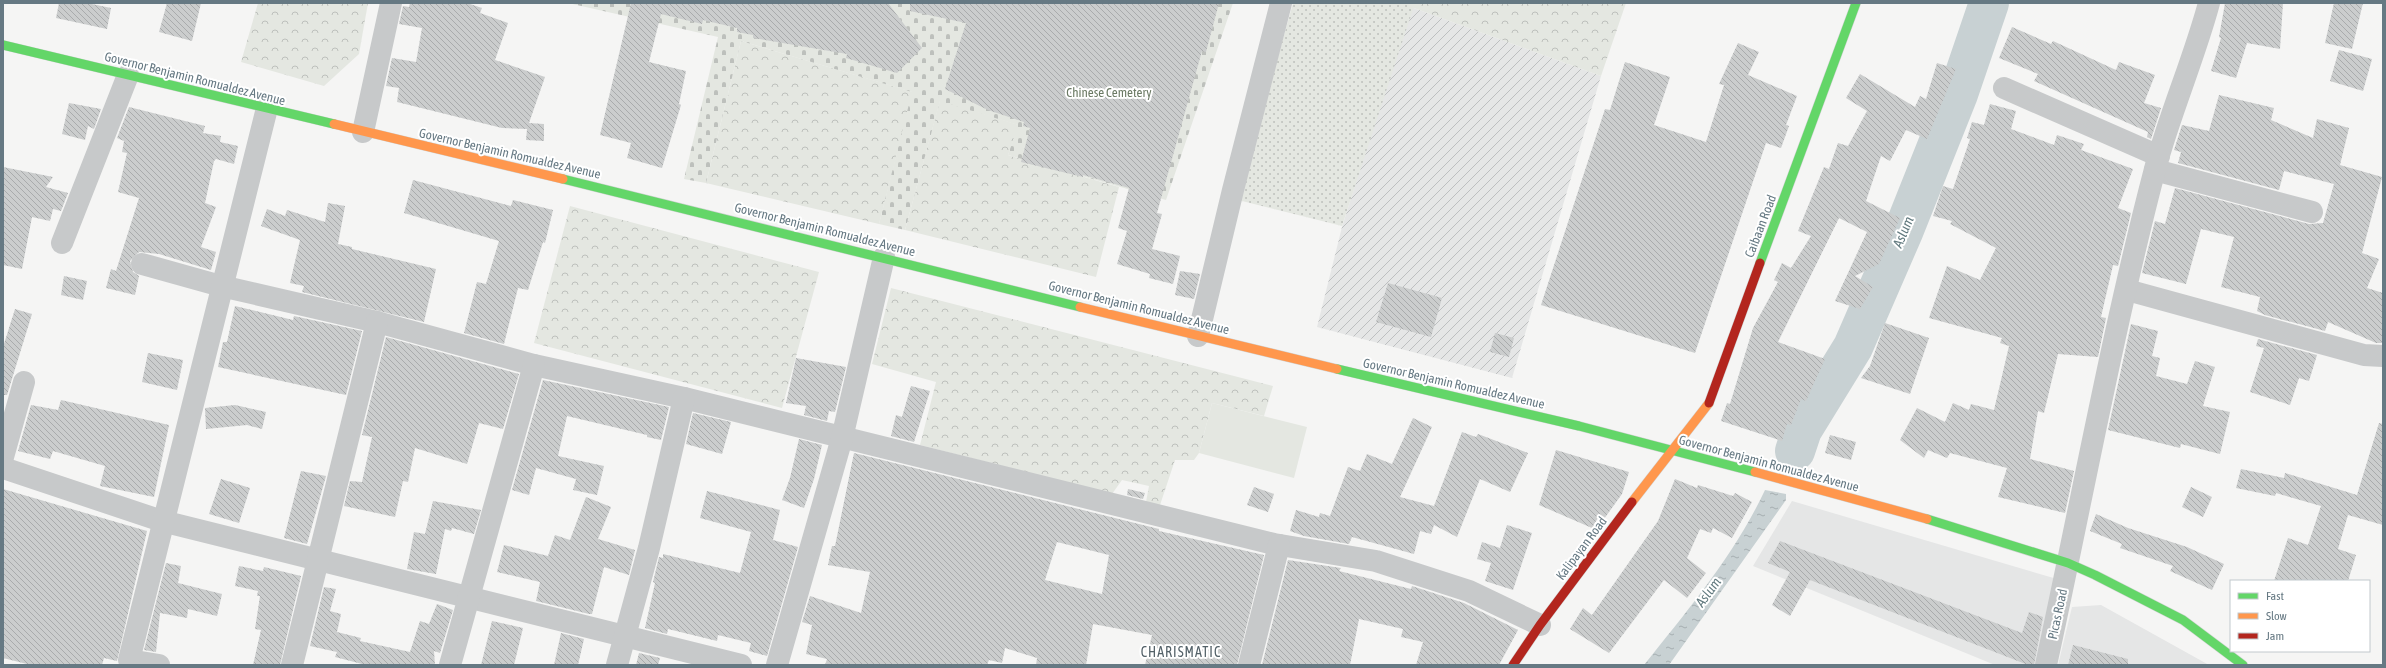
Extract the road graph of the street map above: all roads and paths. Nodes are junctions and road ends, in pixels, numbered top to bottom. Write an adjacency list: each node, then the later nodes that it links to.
1 (391, 3): 9 (street)
2 (1281, 3): 18 (street)
3 (1856, 3): 24 (main road, Caibaan Road)
4 (2209, 3): 10 (street, Picas Road)
5 (3, 45): 6 (main road, Governor Benjamin Romualdez Avenue)
6 (128, 75): 8 (main road, Governor Benjamin Romualdez Avenue); 12 (street)
7 (2004, 88): 10 (street)
8 (267, 108): 9 (main road, Governor Benjamin Romualdez Avenue); 15 (street)
9 (363, 132): 13 (main road, Governor Benjamin Romualdez Avenue)
10 (2157, 163): 11 (street); 16 (street, Picas Road)
11 (2312, 212)
12 (62, 243)
13 (884, 257): 18 (main road, Governor Benjamin Romualdez Avenue); 23 (street)
14 (142, 264): 15 (street)
15 (221, 286): 17 (street); 27 (street)
16 (2127, 290): 19 (street); 30 (street, Picas Road)
17 (377, 322): 20 (street); 29 (street)
18 (1198, 336): 24 (main road, Governor Benjamin Romualdez Avenue)
19 (2383, 356)
20 (534, 365): 22 (street); 31 (street)
21 (24, 382): 25 (street)
22 (684, 398): 23 (street); 33 (street)
23 (842, 438): 28 (street); 39 (street)
24 (1673, 450): 30 (main road, Governor Benjamin Romualdez Avenue); 32 (main road, Kalipayan Road)
25 (3, 457)
26 (3, 468): 27 (street)
27 (162, 521): 29 (street); 35 (street)
28 (1279, 545): 32 (street); 40 (street)
29 (319, 560): 31 (street); 36 (street)
30 (2068, 563): 42 (street, Picas Road); 43 (main road, Governor Benjamin Romualdez Avenue)
31 (468, 597): 33 (street); 37 (street)
32 (1540, 625): 41 (main road, Kalipayan Road)
33 (624, 636): 34 (street); 38 (street)
34 (730, 664)
35 (159, 665)
36 (292, 665)
37 (450, 665)
38 (617, 665)
39 (777, 665)
40 (1249, 665)
41 (1513, 665)
42 (2046, 665)
43 (2243, 665)

